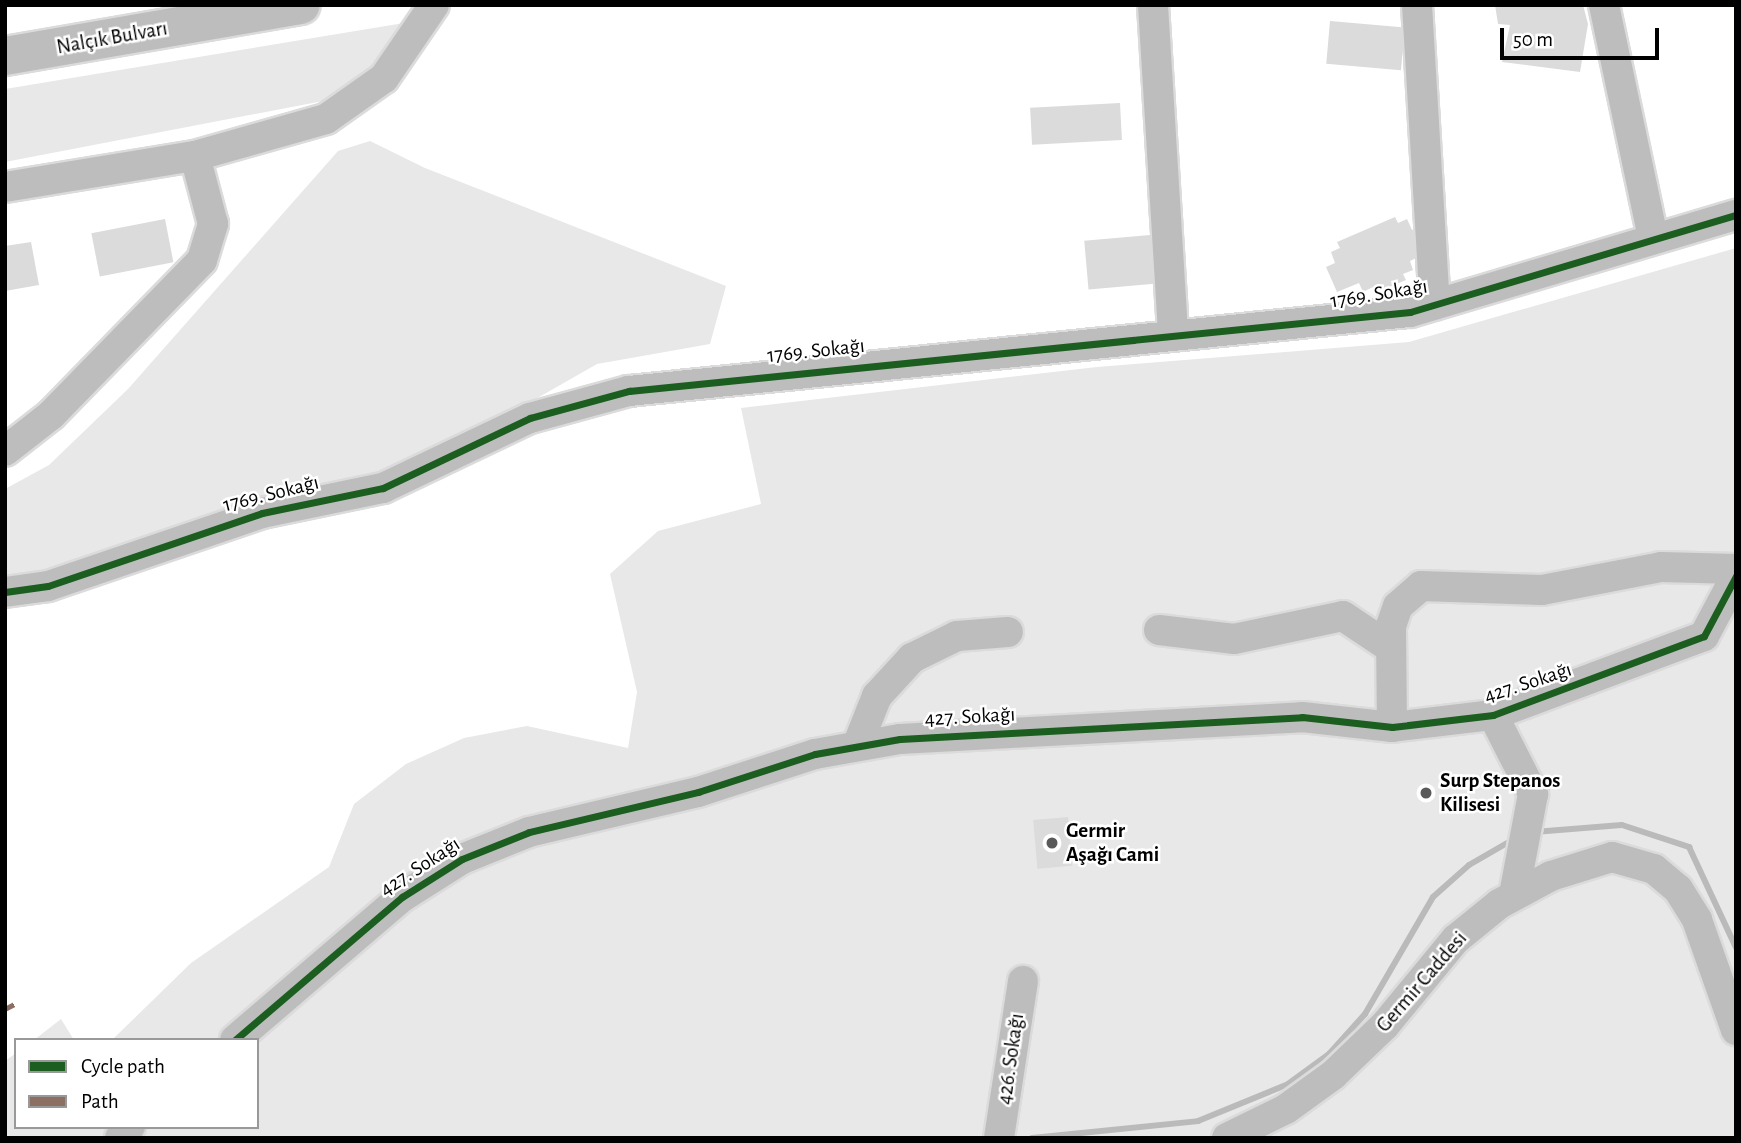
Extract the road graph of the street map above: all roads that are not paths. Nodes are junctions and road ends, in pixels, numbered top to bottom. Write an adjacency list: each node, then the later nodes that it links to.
1 (300, 5): 6 (highway, Nalçık Bulvarı)
2 (434, 5): 7 (street)
3 (1153, 5): 12 (street)
4 (1417, 5): 11 (street)
5 (1604, 5): 10 (street)
6 (5, 56)
7 (195, 156): 8 (street); 13 (street)
8 (5, 187)
9 (1736, 215): 10 (street, 1769. Sokağı)
10 (1653, 238): 11 (street, 1769. Sokağı)
11 (1435, 304): 12 (street, 1769. Sokağı)
12 (1173, 335): 16 (street, 1769. Sokağı)
13 (5, 451)
14 (1736, 569): 19 (street)
15 (1736, 576): 20 (street, 427. Sokağı)
16 (5, 592)
17 (1159, 631): 19 (street)
18 (1008, 632): 22 (street)
19 (1388, 646): 21 (street)
20 (1493, 715): 21 (street, 427. Sokağı); 23 (street)
21 (1392, 727): 22 (street, 427. Sokağı)
22 (857, 746): 26 (street, 427. Sokağı)
23 (1514, 895): 25 (street, Germir Caddesi); 28 (street, Germir Caddesi)
24 (1023, 981): 27 (street, 426. Sokağı)
25 (1736, 1030)
26 (237, 1038)
27 (999, 1138)
28 (1227, 1138)

